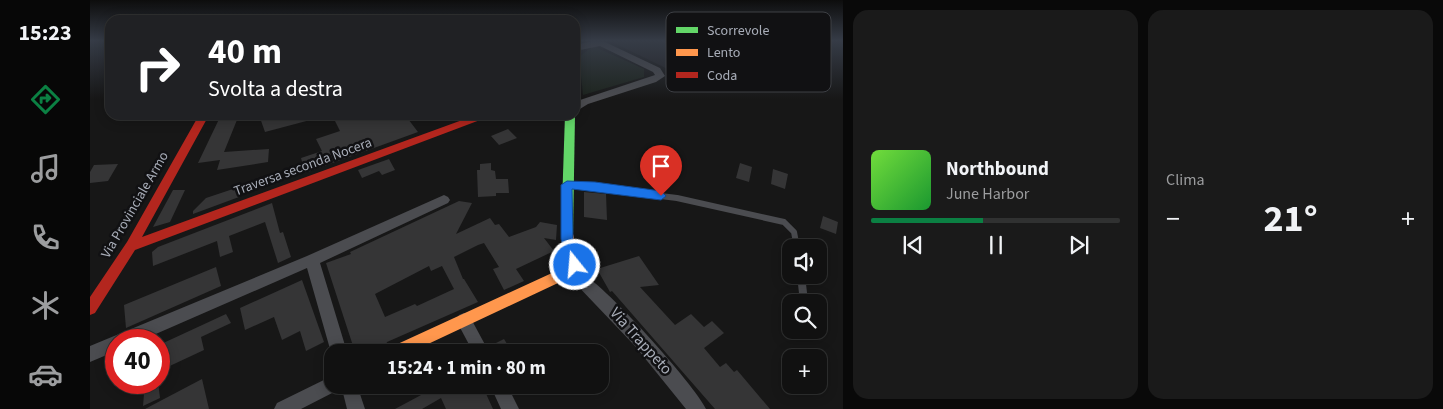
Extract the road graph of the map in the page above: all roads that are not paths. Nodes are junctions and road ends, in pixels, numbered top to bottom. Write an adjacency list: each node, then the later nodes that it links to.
1 (636, 60): 2 (street)
2 (580, 105)
3 (201, 120): 9 (street, Via Provinciale Armo)
4 (471, 120): 9 (street, Traversa seconda Nocera)
5 (570, 120): 6 (street)
6 (567, 185): 8 (lane); 11 (street)
7 (444, 200): 10 (street)
8 (796, 239)
9 (131, 246): 12 (street, Via Provinciale Armo)
10 (312, 260): 14 (street); 15 (street)
11 (579, 278): 13 (street); 26 (street, Via Trappeto)
12 (90, 309)
13 (464, 320): 16 (street); 17 (street)
14 (150, 329)
15 (337, 344)
16 (413, 344)
17 (477, 344)
18 (105, 348): 19 (street)
19 (90, 354)
20 (324, 388): 23 (street)
21 (352, 394): 24 (street)
22 (502, 394): 25 (street)
23 (283, 409)
24 (356, 409)
25 (510, 409)
26 (697, 409)

